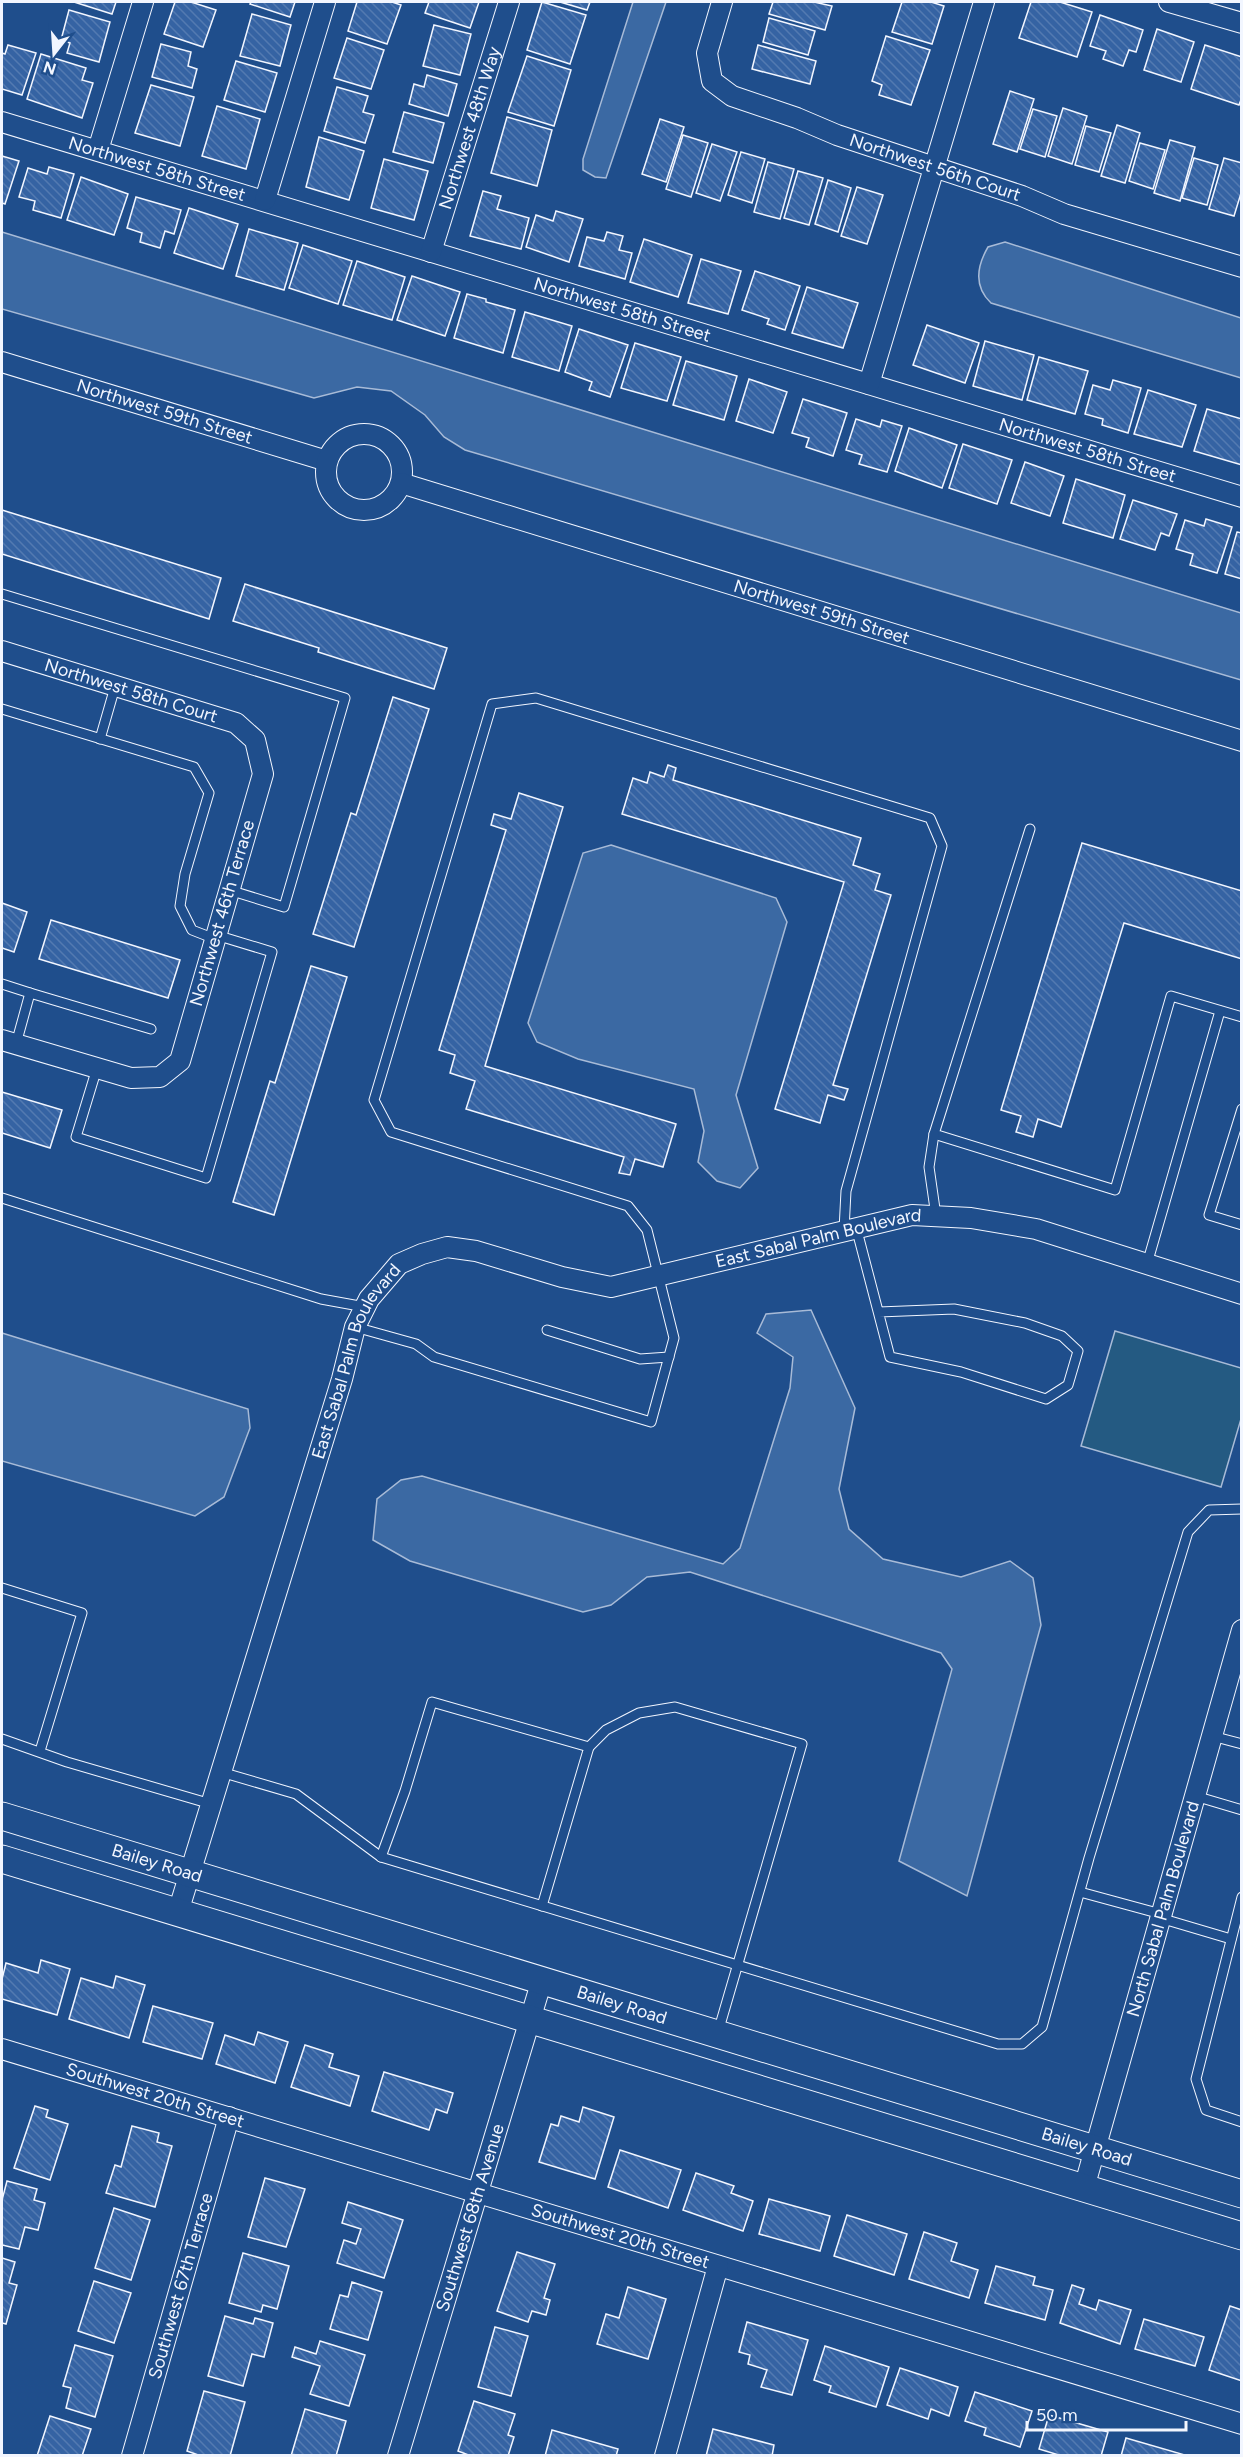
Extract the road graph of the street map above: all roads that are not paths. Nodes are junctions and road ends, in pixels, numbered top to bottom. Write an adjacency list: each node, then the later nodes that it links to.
1 (143, 2): 9 (street)
2 (325, 2): 11 (street)
3 (508, 2): 12 (street, Northwest 48th Way)
4 (722, 2): 10 (street, Northwest 56th Court)
5 (984, 2): 10 (street)
6 (1182, 3): 7 (street)
7 (1242, 23)
8 (2, 122): 9 (street, Northwest 58th Street)
9 (98, 150): 11 (street, Northwest 58th Street)
10 (934, 168): 13 (street, Northwest 56th Court); 15 (street)
11 (265, 200): 12 (street, Northwest 58th Street)
12 (431, 252): 15 (street, Northwest 58th Street)
13 (1242, 267)
14 (2, 362): 16 (street, Northwest 59th Street)
15 (869, 384): 18 (street, Northwest 58th Street)
16 (327, 460): 17 (street); 17 (street)
17 (401, 483): 25 (street, Northwest 59th Street)
18 (1242, 497)
19 (2, 594): 27 (lane)
20 (2, 651): 21 (street, Northwest 58th Court)
21 (115, 687): 23 (lane); 24 (street, Northwest 58th Court)
22 (2, 709): 23 (lane)
23 (100, 739): 28 (lane)
24 (255, 741): 27 (street, Northwest 46th Terrace)
25 (1242, 741)
26 (1030, 829): 37 (lane)
27 (229, 890): 28 (street, Northwest 46th Terrace)
28 (215, 937): 35 (street, Northwest 46th Terrace); 35 (lane)
29 (2, 984): 30 (lane)
30 (30, 993): 33 (lane); 34 (lane)
31 (1220, 1011): 32 (lane); 37 (lane); 42 (lane)
32 (1242, 1017)
33 (151, 1029)
34 (9, 1042): 35 (street)
35 (97, 1068)
36 (1242, 1109): 40 (lane)
37 (934, 1134): 39 (lane)
38 (2, 1198): 45 (lane)
39 (936, 1216): 41 (street, East Sabal Palm Boulevard); 42 (street, East Sabal Palm Boulevard)
40 (1242, 1225)
41 (850, 1229): 43 (street, East Sabal Palm Boulevard); 43 (lane); 46 (lane)
42 (1147, 1264): 44 (street, East Sabal Palm Boulevard)
43 (657, 1275): 45 (street, East Sabal Palm Boulevard); 49 (lane)
44 (1242, 1294)
45 (365, 1307): 47 (street, East Sabal Palm Boulevard)
46 (879, 1312): 46 (lane)
47 (356, 1327): 49 (lane); 58 (street, East Sabal Palm Boulevard)
48 (547, 1330): 49 (lane)
49 (669, 1357)
50 (1242, 1509): 66 (lane)
51 (2, 1588): 57 (lane)
52 (1242, 1630): 53 (street, North Sabal Palm Boulevard)
53 (1212, 1736): 55 (lane); 59 (street, North Sabal Palm Boulevard)
54 (2, 1739): 57 (lane)
55 (1242, 1744)
56 (589, 1747): 63 (lane); 68 (lane); 72 (lane)
57 (40, 1751): 60 (lane)
58 (221, 1772): 60 (street, East Sabal Palm Boulevard); 63 (lane)
59 (1195, 1796): 61 (lane); 70 (street, North Sabal Palm Boulevard)
60 (212, 1804): 65 (street, East Sabal Palm Boulevard)
61 (1242, 1810)
62 (2, 1816): 65 (street, Bailey Road)
63 (381, 1857): 68 (lane)
64 (2, 1858): 69 (street)
65 (190, 1873): 69 (street, East Sabal Palm Boulevard); 73 (street, Bailey Road)
66 (1080, 1892): 70 (lane); 72 (lane)
67 (1242, 1897): 71 (lane)
68 (542, 1906): 72 (lane)
69 (178, 1912): 74 (street)
70 (1161, 1916): 71 (lane); 79 (street, North Sabal Palm Boulevard)
71 (1231, 1939): 78 (lane)
72 (736, 1965): 75 (lane)
73 (542, 1980): 74 (street, Southwest 68th Avenue); 75 (street, Bailey Road)
74 (531, 2020): 80 (street); 81 (street, Southwest 68th Avenue)
75 (718, 2034): 79 (street, Bailey Road)
76 (2, 2049): 77 (street, Southwest 20th Street)
77 (229, 2117): 81 (street, Southwest 20th Street); 86 (street, Southwest 67th Terrace)
78 (1242, 2122)
79 (1095, 2149): 80 (street, North Sabal Palm Boulevard); 82 (street, Bailey Road)
80 (1084, 2188): 83 (street)
81 (478, 2194): 84 (street, Southwest 20th Street); 87 (street, Southwest 68th Avenue)
82 (1242, 2194)
83 (1242, 2236)
84 (718, 2266): 85 (street, Southwest 20th Street); 88 (street)
85 (1242, 2424)
86 (132, 2456)
87 (398, 2456)
88 (665, 2456)

